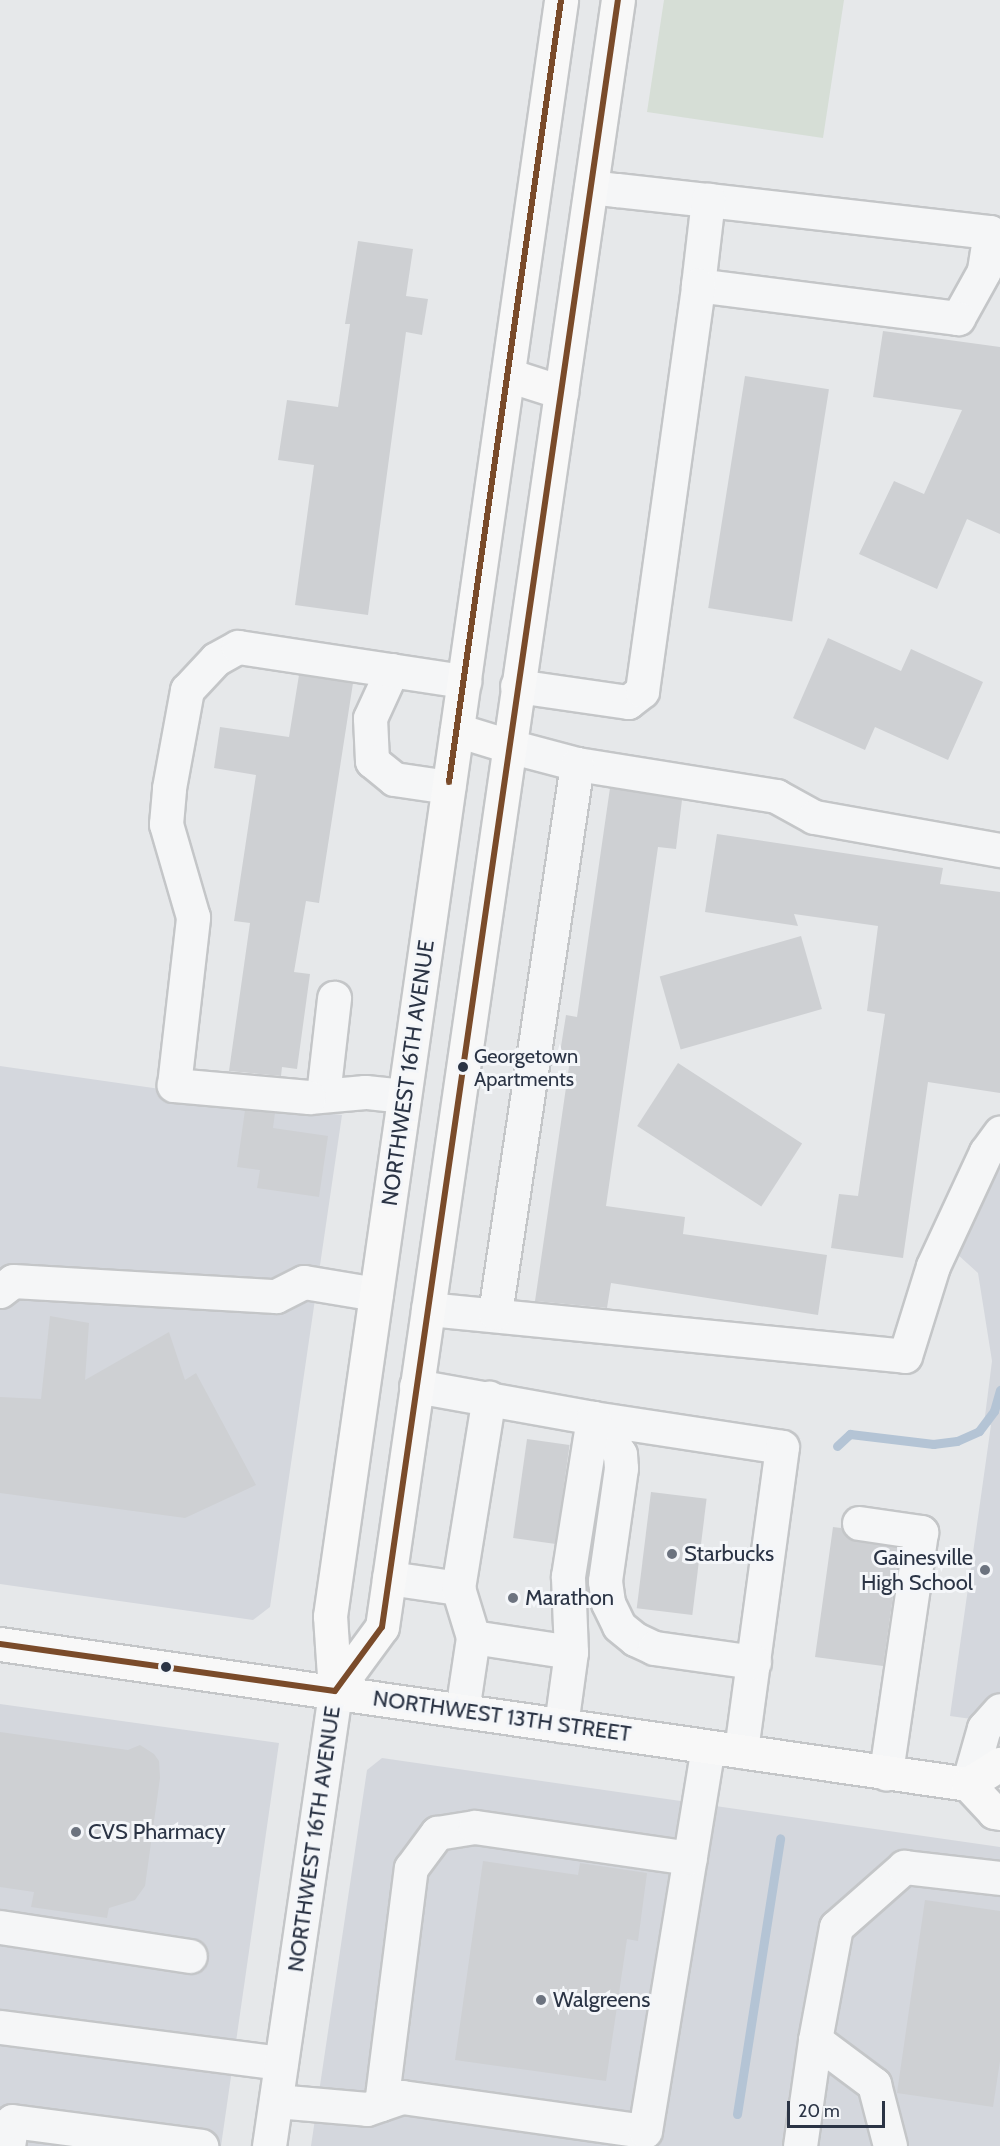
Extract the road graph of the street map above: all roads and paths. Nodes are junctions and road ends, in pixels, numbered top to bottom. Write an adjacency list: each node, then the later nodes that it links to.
1 (561, 0): 6 (main road, NORTHWEST 16TH AVENUE)
2 (618, 0): 3 (main road)
3 (591, 187): 4 (street); 7 (main road)
4 (708, 200): 5 (street); 5 (street)
5 (698, 285): 10 (street)
6 (508, 375): 7 (main road); 9 (main road, NORTHWEST 16TH AVENUE)
7 (561, 392): 10 (main road)
8 (392, 670): 9 (street); 14 (street); 17 (street)
9 (464, 681): 11 (main road, NORTHWEST 16TH AVENUE)
10 (518, 686): 12 (main road)
11 (457, 730): 12 (main road); 14 (main road, NORTHWEST 16TH AVENUE)
12 (508, 746): 13 (street); 22 (main road)
13 (577, 764): 15 (street); 23 (street)
14 (448, 786): 18 (main road, NORTHWEST 16TH AVENUE)
15 (1000, 850)
16 (334, 998): 17 (street)
17 (323, 1095): 18 (street)
18 (404, 1096): 21 (main road, NORTHWEST 16TH AVENUE)
19 (1000, 1133): 23 (street)
20 (0, 1291): 21 (street)
21 (376, 1294): 36 (main road, NORTHWEST 16TH AVENUE)
22 (428, 1309): 23 (street); 24 (main road)
23 (495, 1313)
24 (416, 1386): 25 (street); 30 (main road)
25 (489, 1397): 26 (street); 31 (street)
26 (593, 1418): 27 (street); 28 (street); 34 (street)
27 (678, 1431): 28 (street); 35 (street)
28 (619, 1479): 35 (street)
29 (859, 1523): 43 (street)
30 (389, 1578): 31 (street); 36 (main road)
31 (458, 1588): 32 (street)
32 (473, 1636): 34 (street); 38 (street)
33 (0, 1644): 36 (main road, NORTHWEST 13TH STREET)
34 (571, 1652): 39 (street)
35 (754, 1662): 41 (street)
36 (335, 1691): 38 (main road, NORTHWEST 13TH STREET); 52 (street, NORTHWEST 16TH AVENUE)
37 (1000, 1710): 44 (street)
38 (462, 1711): 39 (main road, NORTHWEST 13TH STREET)
39 (561, 1725): 40 (main road, NORTHWEST 13TH STREET)
40 (708, 1747): 41 (main road, NORTHWEST 13TH STREET); 46 (street)
41 (741, 1751): 43 (main road, NORTHWEST 13TH STREET)
42 (1000, 1764): 44 (main road)
43 (886, 1773): 44 (main road, NORTHWEST 13TH STREET)
44 (968, 1784): 45 (main road)
45 (1000, 1813)
46 (690, 1858): 54 (street); 55 (street)
47 (1000, 1878): 51 (street)
48 (0, 1927): 49 (street)
49 (190, 1956)
50 (0, 2027): 52 (street)
51 (815, 2040): 59 (street); 60 (street)
52 (281, 2063): 53 (street, NORTHWEST 16TH AVENUE)
53 (276, 2101): 54 (street); 58 (street, NORTHWEST 16TH AVENUE)
54 (381, 2104): 55 (street)
55 (655, 2139)
56 (8, 2146): 57 (street)
57 (201, 2146)
58 (269, 2146)
59 (800, 2146)
60 (890, 2146)

